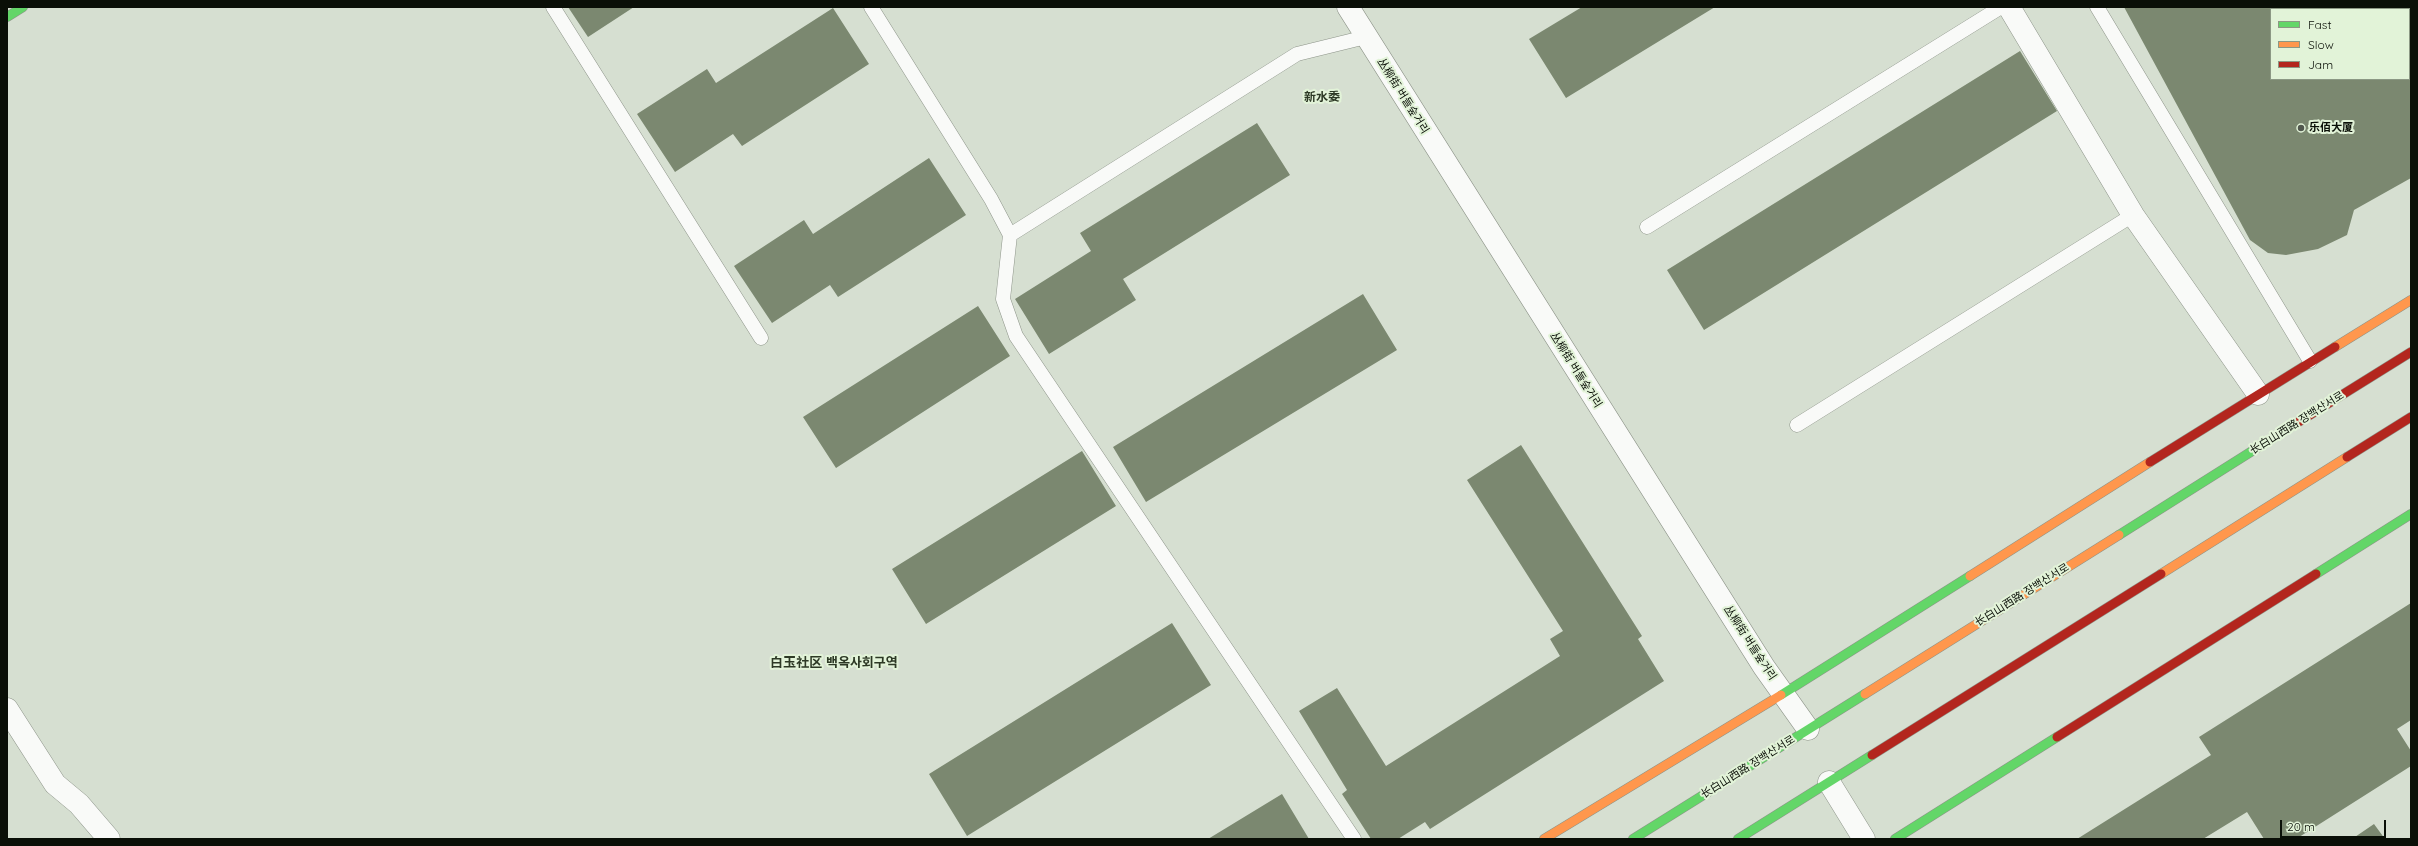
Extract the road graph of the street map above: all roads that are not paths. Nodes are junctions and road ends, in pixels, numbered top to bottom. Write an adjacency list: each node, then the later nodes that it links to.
1 (23, 7): 8 (main road)
2 (553, 7): 14 (lane)
3 (871, 7): 12 (lane)
4 (1348, 7): 9 (street, 丛柳街 버들숲거리)
5 (2000, 7): 11 (lane)
6 (2009, 7): 10 (street)
7 (2097, 7): 16 (lane)
8 (7, 17)
9 (1366, 37): 12 (lane); 21 (street, 丛柳街 버들숲거리)
10 (2133, 215): 17 (street); 19 (lane)
11 (1647, 227)
12 (1010, 235): 26 (lane)
13 (2411, 300): 16 (main road)
14 (760, 338)
15 (2411, 352): 23 (main road, 长白山西路 장백산서로)
16 (2310, 361): 17 (main road)
17 (2258, 394): 21 (main road)
18 (2411, 417): 24 (main road)
19 (1797, 425)
20 (2411, 514): 31 (main road)
21 (1784, 693): 23 (street, 丛柳街 버들숲거리); 27 (main road)
22 (7, 709): 25 (street)
23 (1808, 729): 28 (main road, 长白山西路 장백산서로)
24 (1829, 782): 29 (main road); 30 (street)
25 (109, 839)
26 (1354, 839)
27 (1544, 839)
28 (1633, 839)
29 (1738, 839)
30 (1864, 839)
31 (1895, 839)

